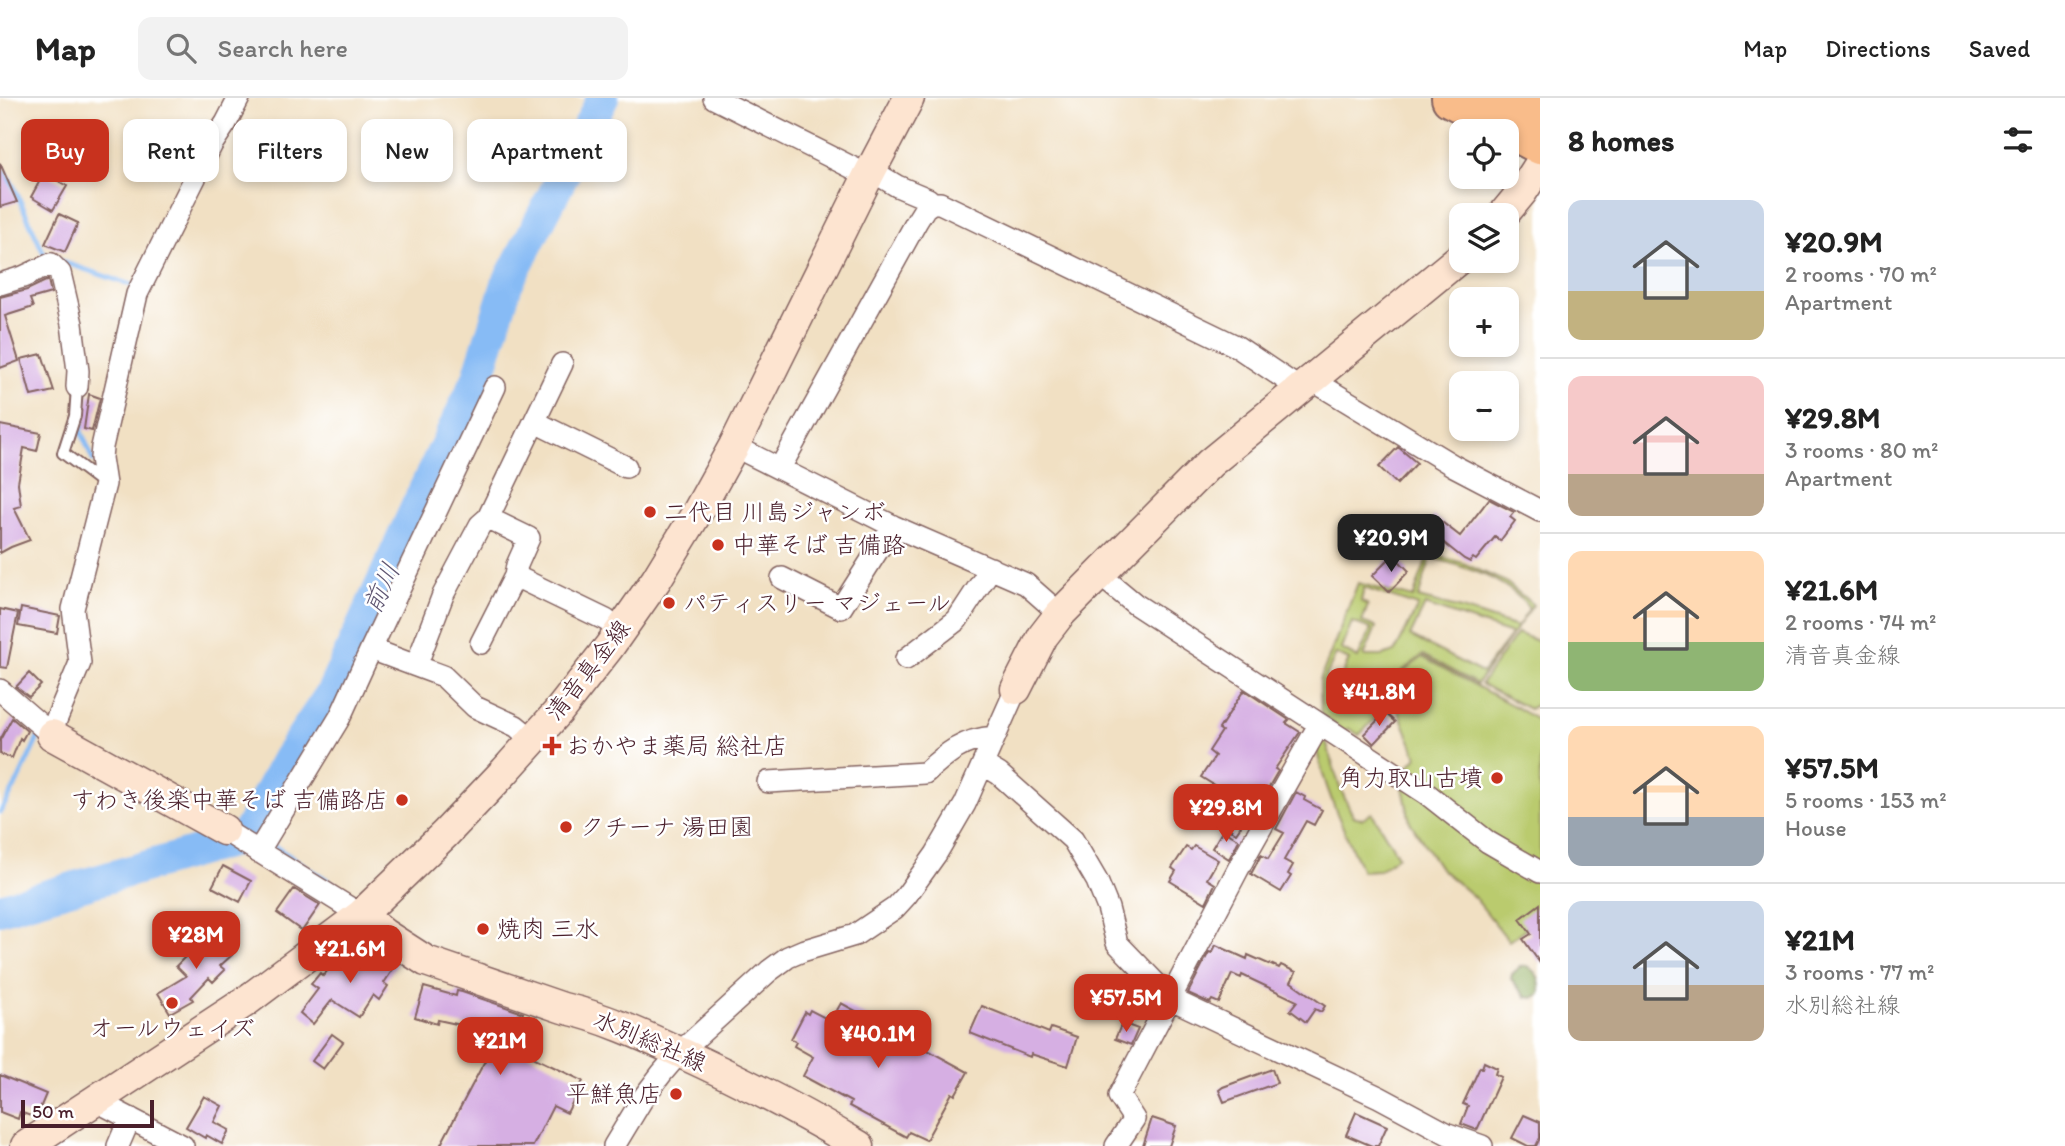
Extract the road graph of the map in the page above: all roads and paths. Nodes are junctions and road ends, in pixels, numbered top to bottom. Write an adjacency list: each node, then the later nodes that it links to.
1 (239, 98): 22 (street)
2 (714, 98): 9 (street)
3 (909, 98): 9 (main road, 清音真金線)
4 (1451, 98): 7 (highway)
5 (1508, 98): 6 (highway)
6 (1540, 114)
7 (1540, 145)
8 (1540, 164): 11 (main road)
9 (869, 174): 10 (street); 19 (main road, 清音真金線)
10 (932, 203): 15 (street); 21 (street)
11 (1513, 203)
12 (1449, 267): 15 (main road)
13 (0, 284): 16 (street)
14 (562, 365): 18 (street)
15 (1306, 385): 23 (street); 27 (main road)
16 (77, 387): 22 (lane)
17 (495, 387): 33 (street)
18 (535, 422): 20 (street); 24 (street)
19 (734, 446): 21 (street); 31 (main road, 清音真金線)
20 (626, 467)
21 (780, 468): 25 (street)
22 (105, 484): 39 (street)
23 (1540, 511)
24 (488, 518): 28 (street); 35 (street)
25 (893, 526): 26 (street); 29 (street)
26 (991, 568): 30 (street); 34 (street)
27 (1099, 574): 30 (main road); 38 (street)
28 (515, 576): 31 (street); 32 (street)
29 (782, 578)
30 (1060, 614): 36 (main road)
31 (620, 631): 41 (main road, 清音真金線)
32 (481, 643)
33 (371, 649): 35 (street); 44 (street)
34 (906, 659)
35 (416, 666): 41 (street)
36 (1016, 689): 40 (street)
37 (0, 690): 39 (street)
38 (1319, 725): 45 (street); 47 (street)
39 (46, 729): 44 (main road)
40 (994, 737): 42 (street); 43 (street)
41 (533, 740): 46 (main road, 清音真金線)
42 (984, 765): 47 (street); 48 (street)
43 (768, 782)
44 (248, 840): 46 (street)
45 (1540, 872)
46 (360, 915): 48 (main road, 水別総社線); 49 (main road, 清音真金線)
47 (1171, 999): 56 (street); 57 (street)
48 (680, 1052): 54 (street); 55 (main road, 水別総社線)
49 (97, 1099): 50 (street); 51 (main road, 清音真金線)
50 (130, 1118): 52 (street); 53 (street)
51 (26, 1146)
52 (118, 1146)
53 (183, 1146)
54 (614, 1146)
55 (859, 1146)
56 (1116, 1146)
57 (1482, 1146)

